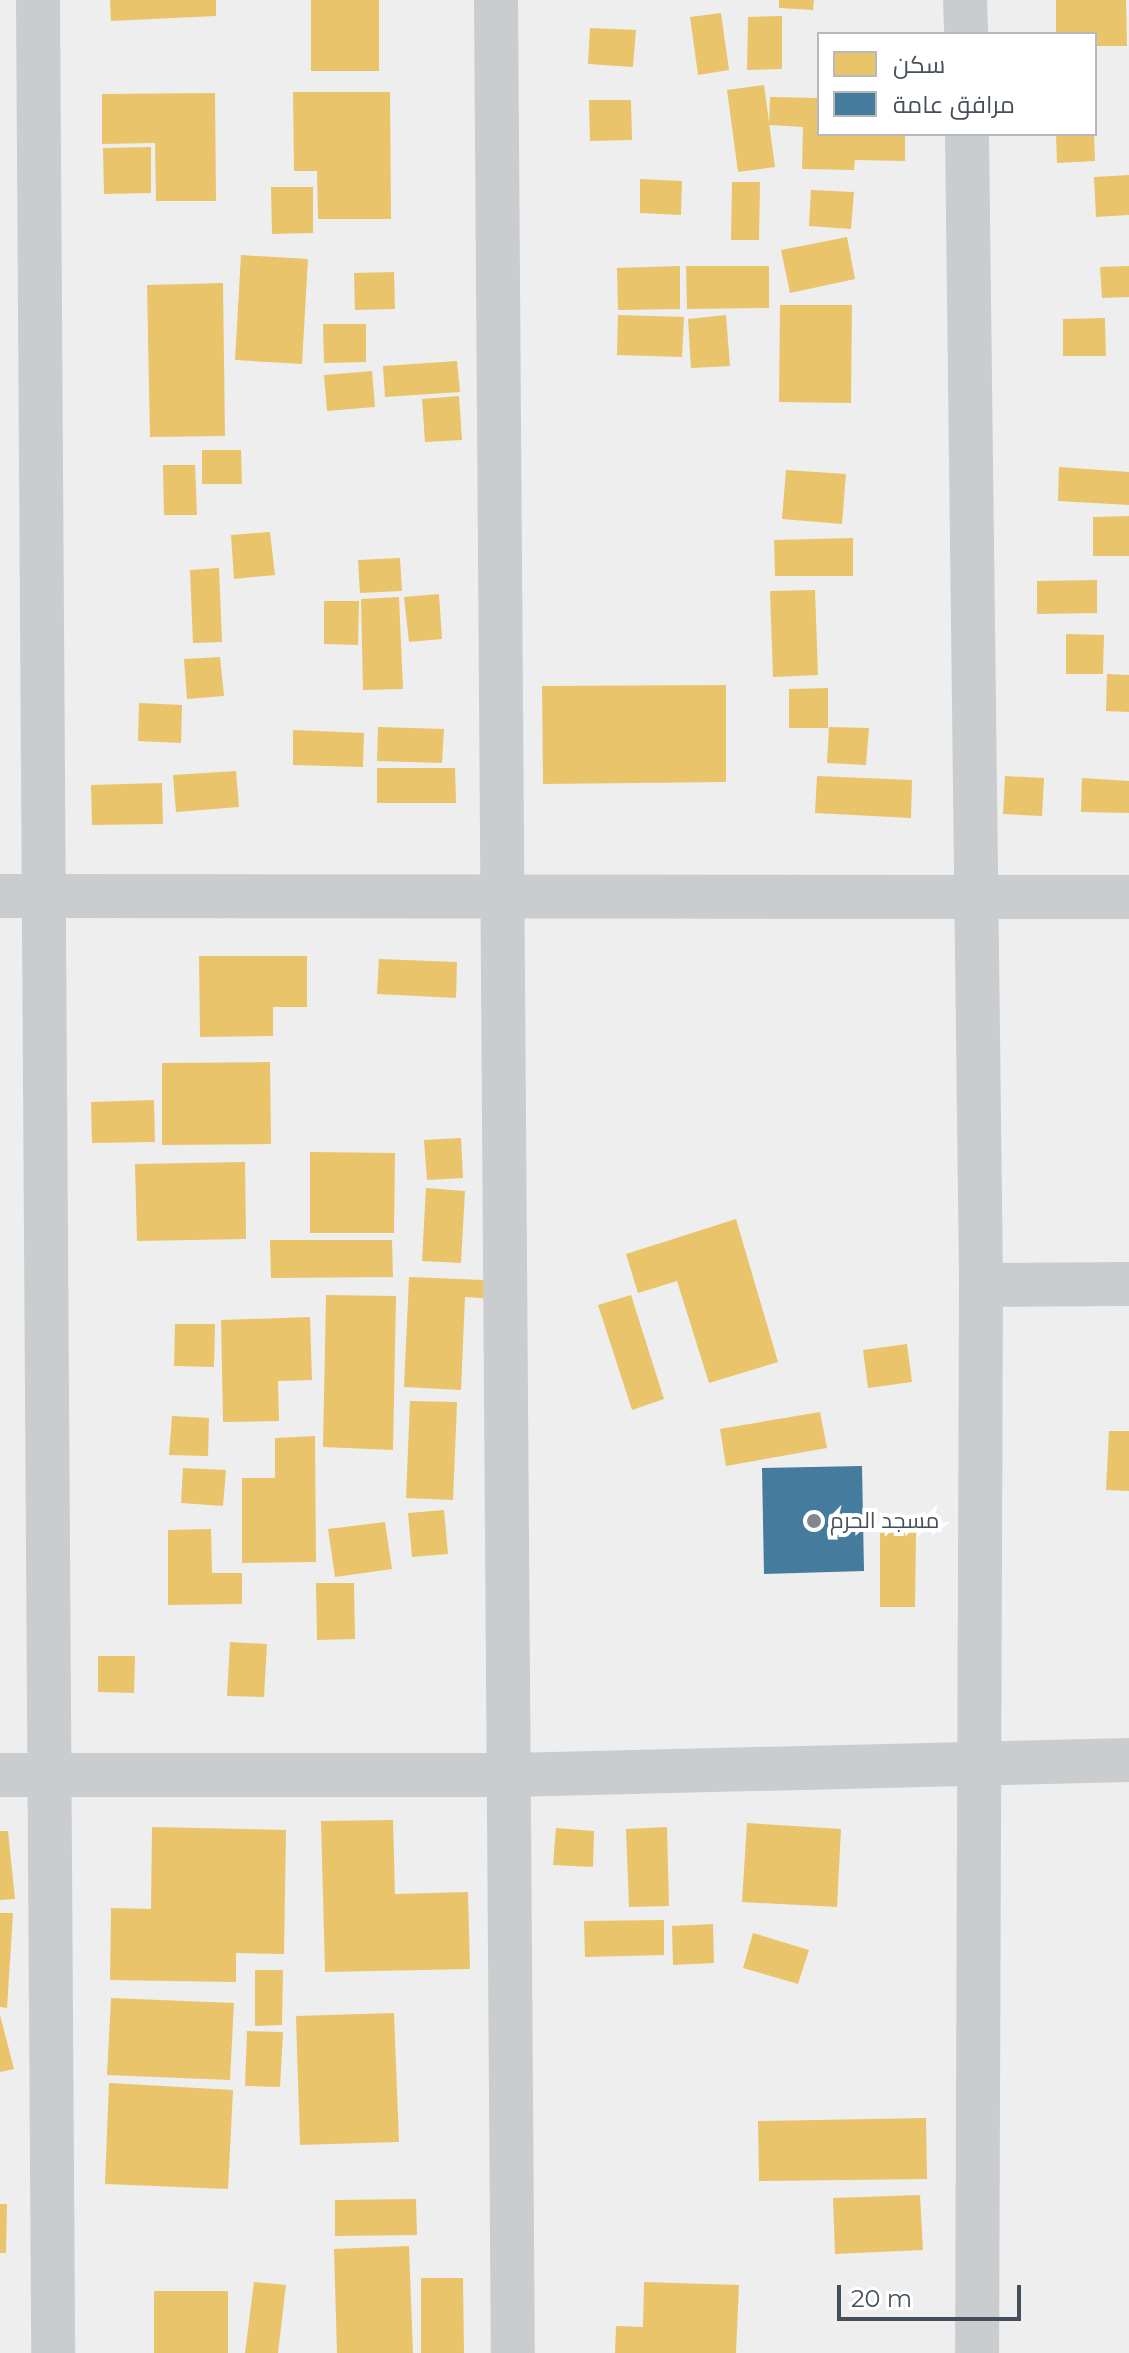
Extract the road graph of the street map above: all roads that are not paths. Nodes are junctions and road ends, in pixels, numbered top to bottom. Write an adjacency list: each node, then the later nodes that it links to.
1 (38, 0): 7 (street)
2 (496, 0): 9 (street)
3 (965, 0): 4 (street)
4 (966, 32)
5 (967, 136): 10 (street)
6 (0, 896): 7 (street)
7 (46, 896): 9 (street); 15 (street)
8 (1129, 897): 10 (street)
9 (502, 898): 10 (street); 17 (street)
10 (979, 899): 12 (street)
11 (1129, 1284): 12 (street)
12 (981, 1285): 14 (street)
13 (1129, 1760): 14 (street)
14 (983, 1761): 17 (street); 20 (street)
15 (52, 1774): 16 (street); 17 (street); 18 (street)
16 (0, 1775)
17 (511, 1775): 19 (street)
18 (53, 2353)
19 (513, 2353)
20 (977, 2353)

